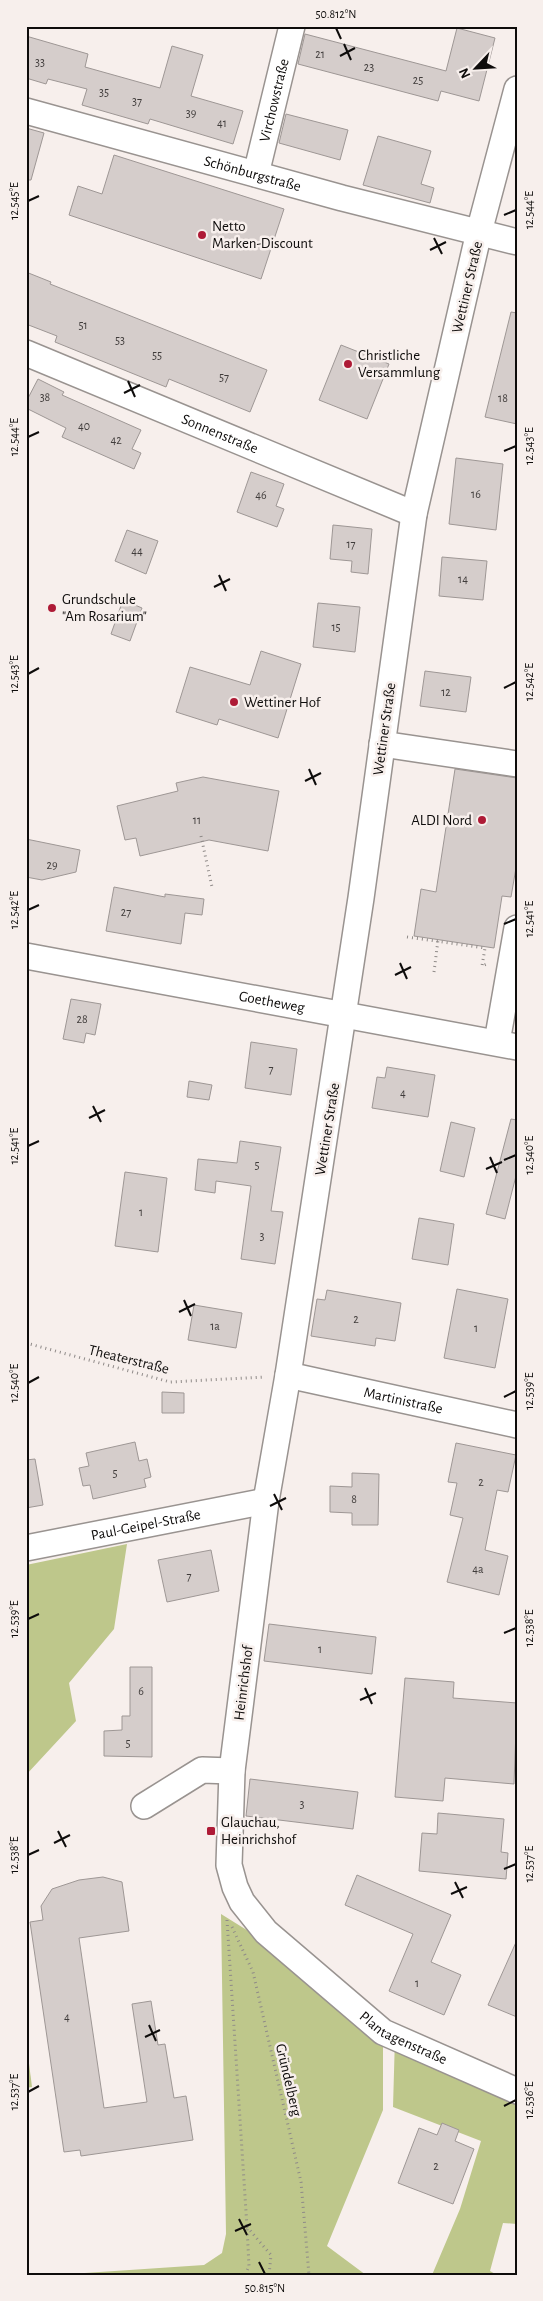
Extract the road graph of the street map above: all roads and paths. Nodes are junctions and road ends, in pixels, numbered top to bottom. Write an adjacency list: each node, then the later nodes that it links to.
1 (292, 26): 4 (street, Virchowstraße)
2 (517, 89): 5 (street, Wettiner Straße)
3 (26, 111): 4 (street, Schönburgstraße)
4 (256, 174): 5 (street, Schönburgstraße)
5 (480, 232): 6 (street, Schönburgstraße); 8 (street, Wettiner Straße)
6 (517, 242)
7 (26, 353): 8 (street, Sonnenstraße)
8 (414, 514): 9 (street, Wettiner Straße)
9 (382, 744): 10 (street); 18 (street, Wettiner Straße)
10 (517, 764)
11 (201, 836): 12 (path)
12 (212, 887)
13 (407, 937): 15 (path)
14 (515, 938): 15 (path); 19 (street)
15 (438, 940): 17 (path)
16 (26, 956): 18 (street, Goetheweg)
17 (434, 972)
18 (344, 1013): 19 (street, Goetheweg); 21 (street, Wettiner Straße)
19 (507, 1044)
20 (26, 1343): 21 (path, Theaterstraße)
21 (288, 1376): 22 (street, Martinistraße); 23 (street, Heinrichshof)
22 (517, 1425)
23 (266, 1501): 24 (street, Paul-Geipel-Straße); 25 (street, Heinrichshof)
24 (26, 1548)
25 (232, 1771): 26 (street); 27 (street, Heinrichshof)
26 (144, 1806)
27 (303, 1965): 28 (street, Plantagenstraße)
28 (517, 2091)
29 (247, 2227): 30 (path); 31 (path); 32 (path, Gründelberg)
30 (246, 2275)
31 (269, 2275)
32 (309, 2275)

